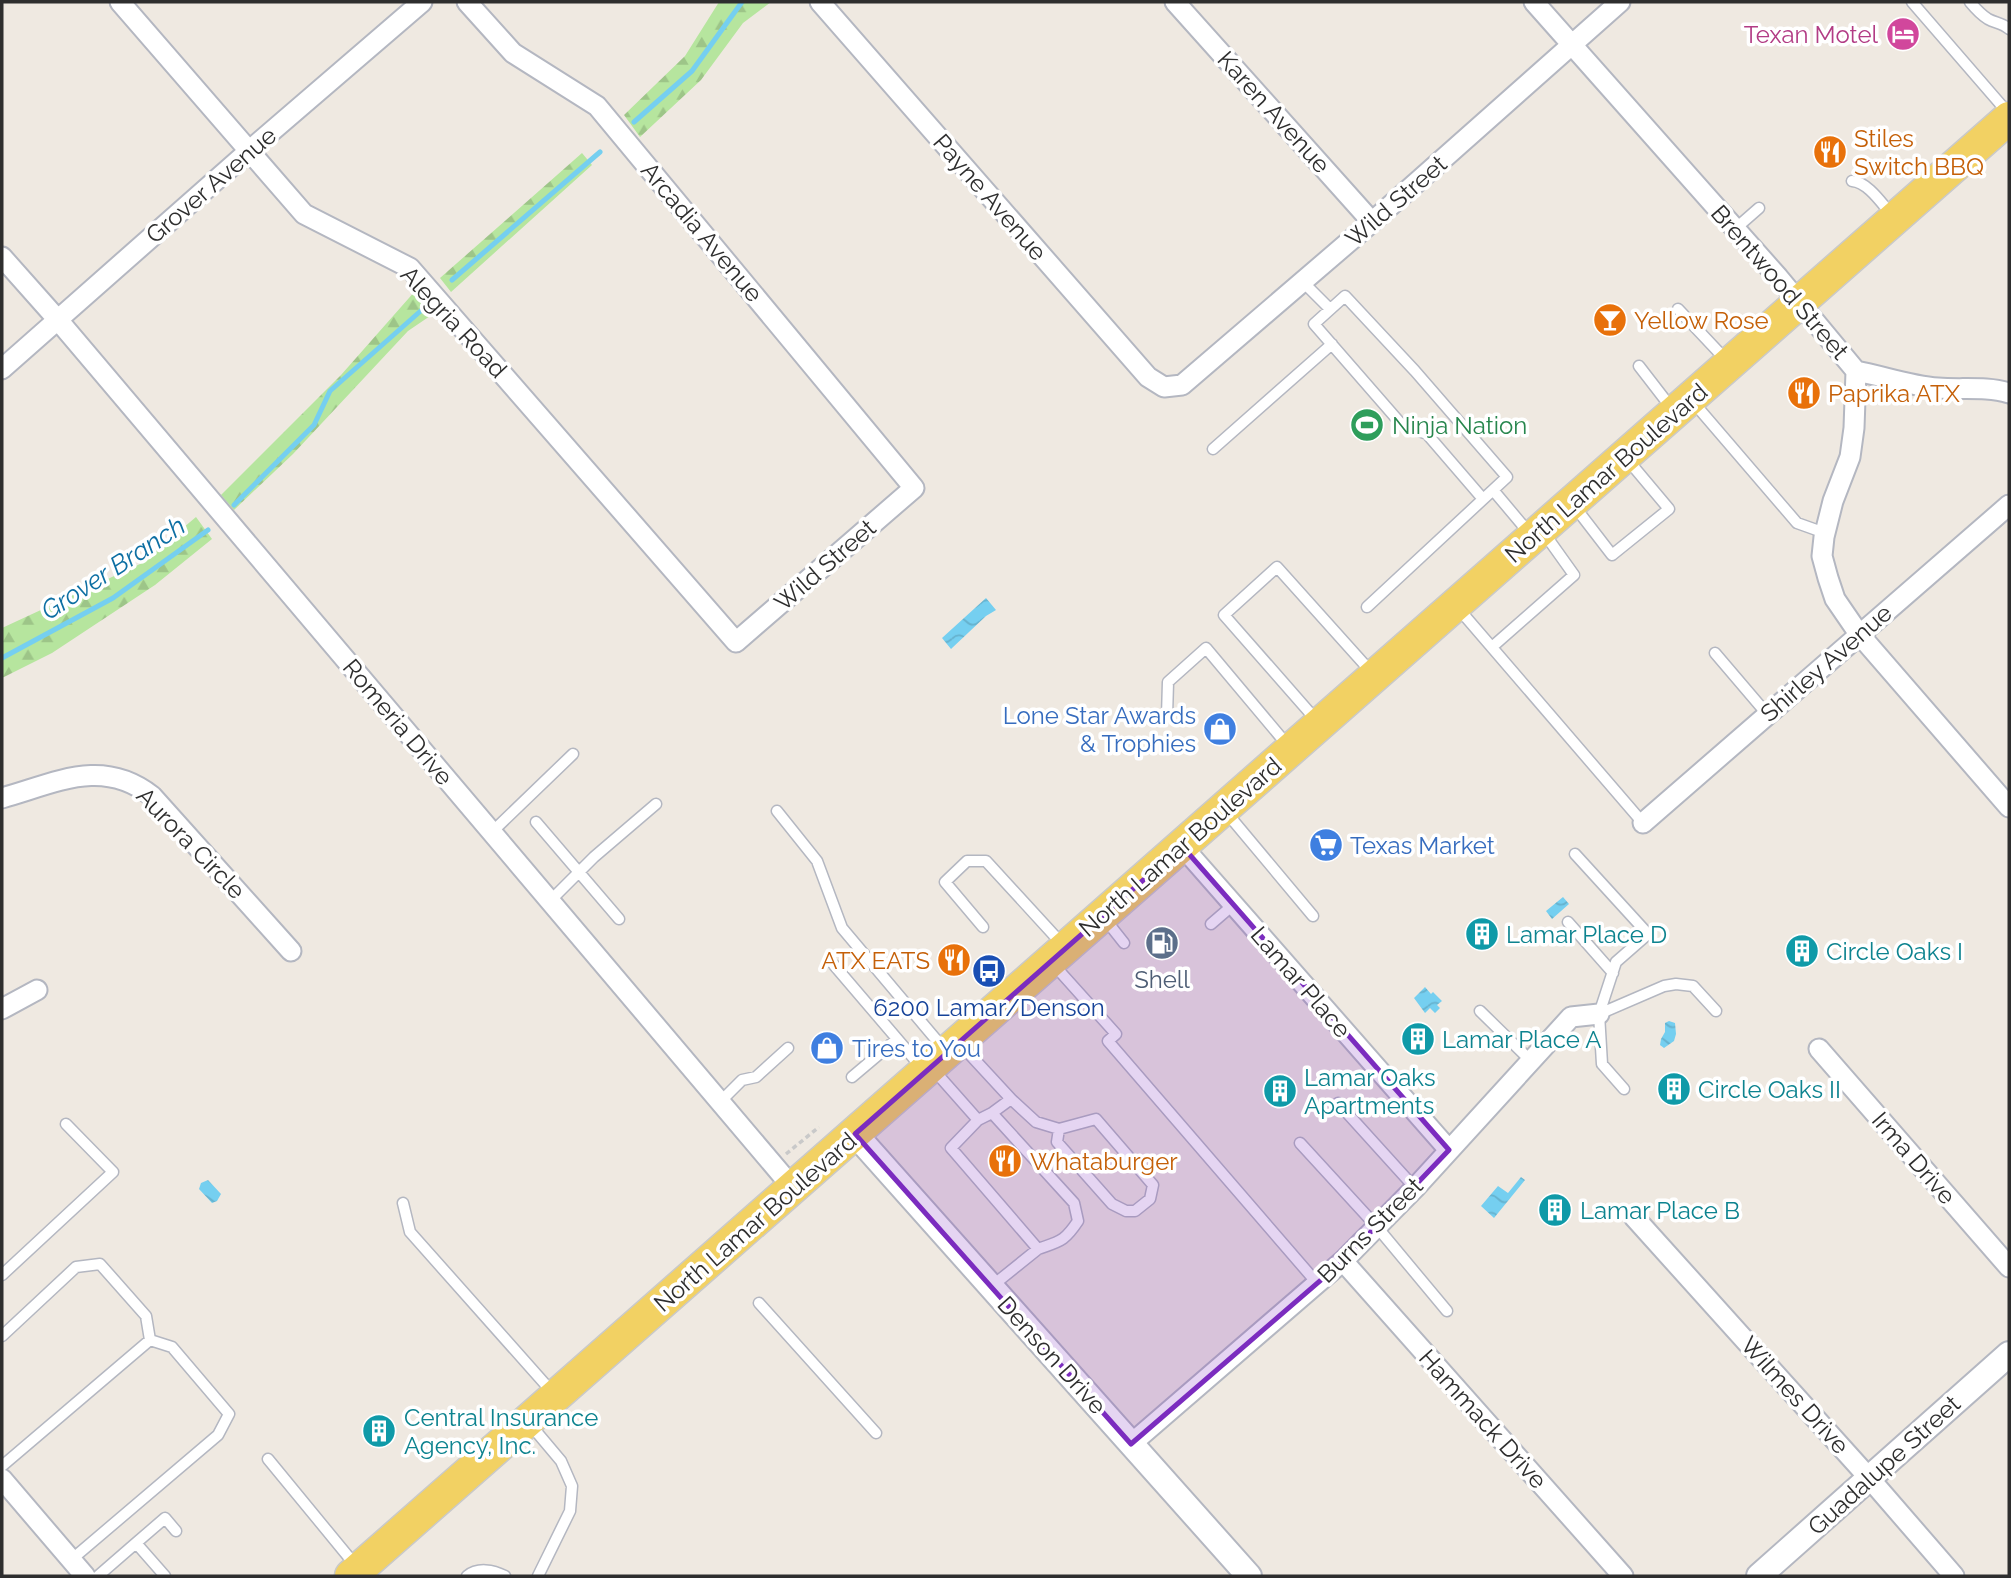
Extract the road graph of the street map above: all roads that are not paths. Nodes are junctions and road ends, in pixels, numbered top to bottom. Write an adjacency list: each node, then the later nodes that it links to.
1 (120, 2): 13 (street, Alegria Road)
2 (422, 2): 13 (street, Grover Avenue)
3 (467, 2): 35 (street, Arcadia Avenue)
4 (820, 2): 30 (street, Payne Avenue)
5 (1175, 2): 17 (street, Karen Avenue)
6 (1534, 2): 11 (street, Brentwood Street)
7 (1620, 2): 11 (street, Wild Street)
8 (1912, 2): 12 (lane)
9 (1970, 2): 10 (lane)
10 (2009, 29)
11 (1572, 44): 17 (street, Wild Street); 18 (street, Brentwood Street)
12 (2009, 116): 16 (main road, North Lamar Boulevard)
13 (250, 150): 24 (street, Grover Avenue); 45 (street, Alegria Road)
14 (1852, 181): 16 (lane)
15 (1759, 208): 18 (lane)
16 (1895, 218): 21 (main road, North Lamar Boulevard)
17 (1372, 222): 20 (street, Wild Street)
18 (1735, 229): 21 (street, Brentwood Street)
19 (2, 257): 24 (street, Romeria Drive)
20 (1303, 282): 22 (lane); 30 (street, Wild Street)
21 (1799, 303): 26 (main road, North Lamar Boulevard); 29 (street, Brentwood Street)
22 (1330, 309): 25 (lane); 36 (lane)
23 (1678, 309): 26 (lane)
24 (58, 320): 28 (street, Grover Avenue); 61 (street, Romeria Drive)
25 (1332, 344): 33 (lane); 37 (lane)
26 (1730, 364): 32 (main road, North Lamar Boulevard)
27 (1639, 366): 32 (lane)
28 (2, 369)
29 (1856, 371): 31 (street); 41 (street, Brentwood Street)
30 (1164, 387)
31 (2009, 393)
32 (1683, 405): 34 (main road, North Lamar Boulevard); 41 (lane)
33 (1213, 449)
34 (1625, 456): 38 (main road, North Lamar Boulevard); 38 (lane)
35 (914, 488): 45 (street, Wild Street)
36 (1493, 490): 37 (lane); 40 (lane)
37 (1483, 499): 43 (lane)
38 (1572, 503): 40 (main road, North Lamar Boulevard)
39 (2009, 505): 44 (street, Shirley Avenue)
40 (1537, 533): 42 (main road, North Lamar Boulevard); 46 (lane)
41 (1825, 533): 44 (street, Brentwood Street)
42 (1456, 605): 46 (lane); 48 (main road, North Lamar Boulevard)
43 (1367, 607)
44 (1859, 634): 49 (street, Shirley Avenue); 56 (street, Brentwood Street)
45 (736, 642)
46 (1492, 647): 60 (lane)
47 (1715, 653): 49 (lane)
48 (1375, 676): 51 (main road, North Lamar Boulevard); 51 (lane)
49 (1768, 714): 60 (street, Shirley Avenue)
50 (1167, 716): 52 (lane)
51 (1320, 724): 52 (main road, North Lamar Boulevard)
52 (1291, 750): 57 (main road, North Lamar Boulevard)
53 (573, 754): 61 (lane)
54 (2, 798): 74 (street, Aurora Circle)
55 (656, 804): 64 (lane)
56 (2009, 807)
57 (1223, 809): 62 (main road, North Lamar Boulevard); 67 (lane)
58 (777, 811): 86 (lane)
59 (536, 822): 64 (lane)
60 (1643, 822)
61 (492, 832): 65 (street, Romeria Drive)
62 (1182, 846): 66 (street, Lamar Place); 68 (main road, North Lamar Boulevard)
63 (1575, 854): 77 (lane)
64 (579, 873): 65 (lane); 69 (lane)
65 (550, 901): 91 (street, Romeria Drive)
66 (1233, 905): 71 (lane); 99 (street, Lamar Place)
67 (1313, 915)
68 (1102, 916): 73 (lane); 75 (main road, North Lamar Boulevard)
69 (619, 919)
70 (1568, 922): 77 (lane)
71 (1211, 924)
72 (983, 927): 75 (lane)
73 (1124, 943)
74 (291, 951)
75 (1059, 954): 86 (main road, North Lamar Boulevard); 109 (lane)
76 (834, 965): 83 (lane)
77 (1613, 973): 82 (lane)
78 (37, 990): 79 (street)
79 (2, 1009)
80 (1480, 1011): 87 (lane)
81 (1716, 1011): 82 (lane)
82 (1599, 1014): 87 (street, Burns Street); 89 (lane)
83 (897, 1039): 86 (lane); 88 (lane)
84 (788, 1048): 91 (lane)
85 (1819, 1049): 107 (street, Irma Drive)
86 (940, 1058): 90 (lane); 94 (lane); 97 (main road, North Lamar Boulevard)
87 (1531, 1061): 99 (street, Burns Street)
88 (852, 1077)
89 (1624, 1089)
90 (1011, 1099): 93 (lane); 96 (lane)
91 (720, 1102): 100 (street, Romeria Drive)
92 (1338, 1104): 101 (lane)
93 (992, 1113): 94 (lane); 105 (lane)
94 (978, 1120): 105 (lane)
95 (66, 1124): 108 (lane)
96 (1059, 1129): 96 (lane)
97 (855, 1134): 100 (main road, North Lamar Boulevard); 110 (street, Denson Drive)
98 (1300, 1143): 104 (lane)
99 (1449, 1150): 101 (street, Burns Street)
100 (793, 1188): 116 (main road, North Lamar Boulevard)
101 (1415, 1188): 104 (street, Burns Street)
102 (403, 1203): 116 (lane)
103 (1634, 1217): 123 (street, Wilmes Drive)
104 (1377, 1227): 106 (street, Burns Street); 112 (lane)
105 (1038, 1249): 110 (lane)
106 (1342, 1261): 109 (street, Burns Street); 135 (street, Hammack Drive)
107 (2009, 1268)
108 (2, 1275)
109 (1317, 1283): 119 (street, Burns Street)
110 (991, 1287): 119 (street, Denson Drive)
111 (759, 1303): 118 (lane)
112 (1447, 1311)
113 (2, 1336): 114 (lane)
114 (150, 1340): 121 (lane); 126 (lane)
115 (2009, 1354): 123 (street, Guadalupe Street)
116 (556, 1396): 117 (main road, North Lamar Boulevard)
117 (527, 1422): 127 (main road, North Lamar Boulevard); 133 (lane)
118 (876, 1433)
119 (1131, 1444): 134 (street, Denson Drive)
120 (268, 1459): 127 (lane)
121 (2, 1466)
122 (2, 1479): 126 (street)
123 (1870, 1479): 136 (street, Guadalupe Street); 137 (street, Wilmes Drive)
124 (176, 1531): 125 (lane)
125 (136, 1543): 129 (lane); 130 (lane)
126 (71, 1560): 128 (street)
127 (355, 1573)
128 (85, 1576)
129 (98, 1576)
130 (165, 1576)
131 (467, 1576): 132 (lane)
132 (505, 1576)
133 (538, 1576)
134 (1249, 1576)
135 (1623, 1576)
136 (1759, 1576)
137 (1954, 1576)

